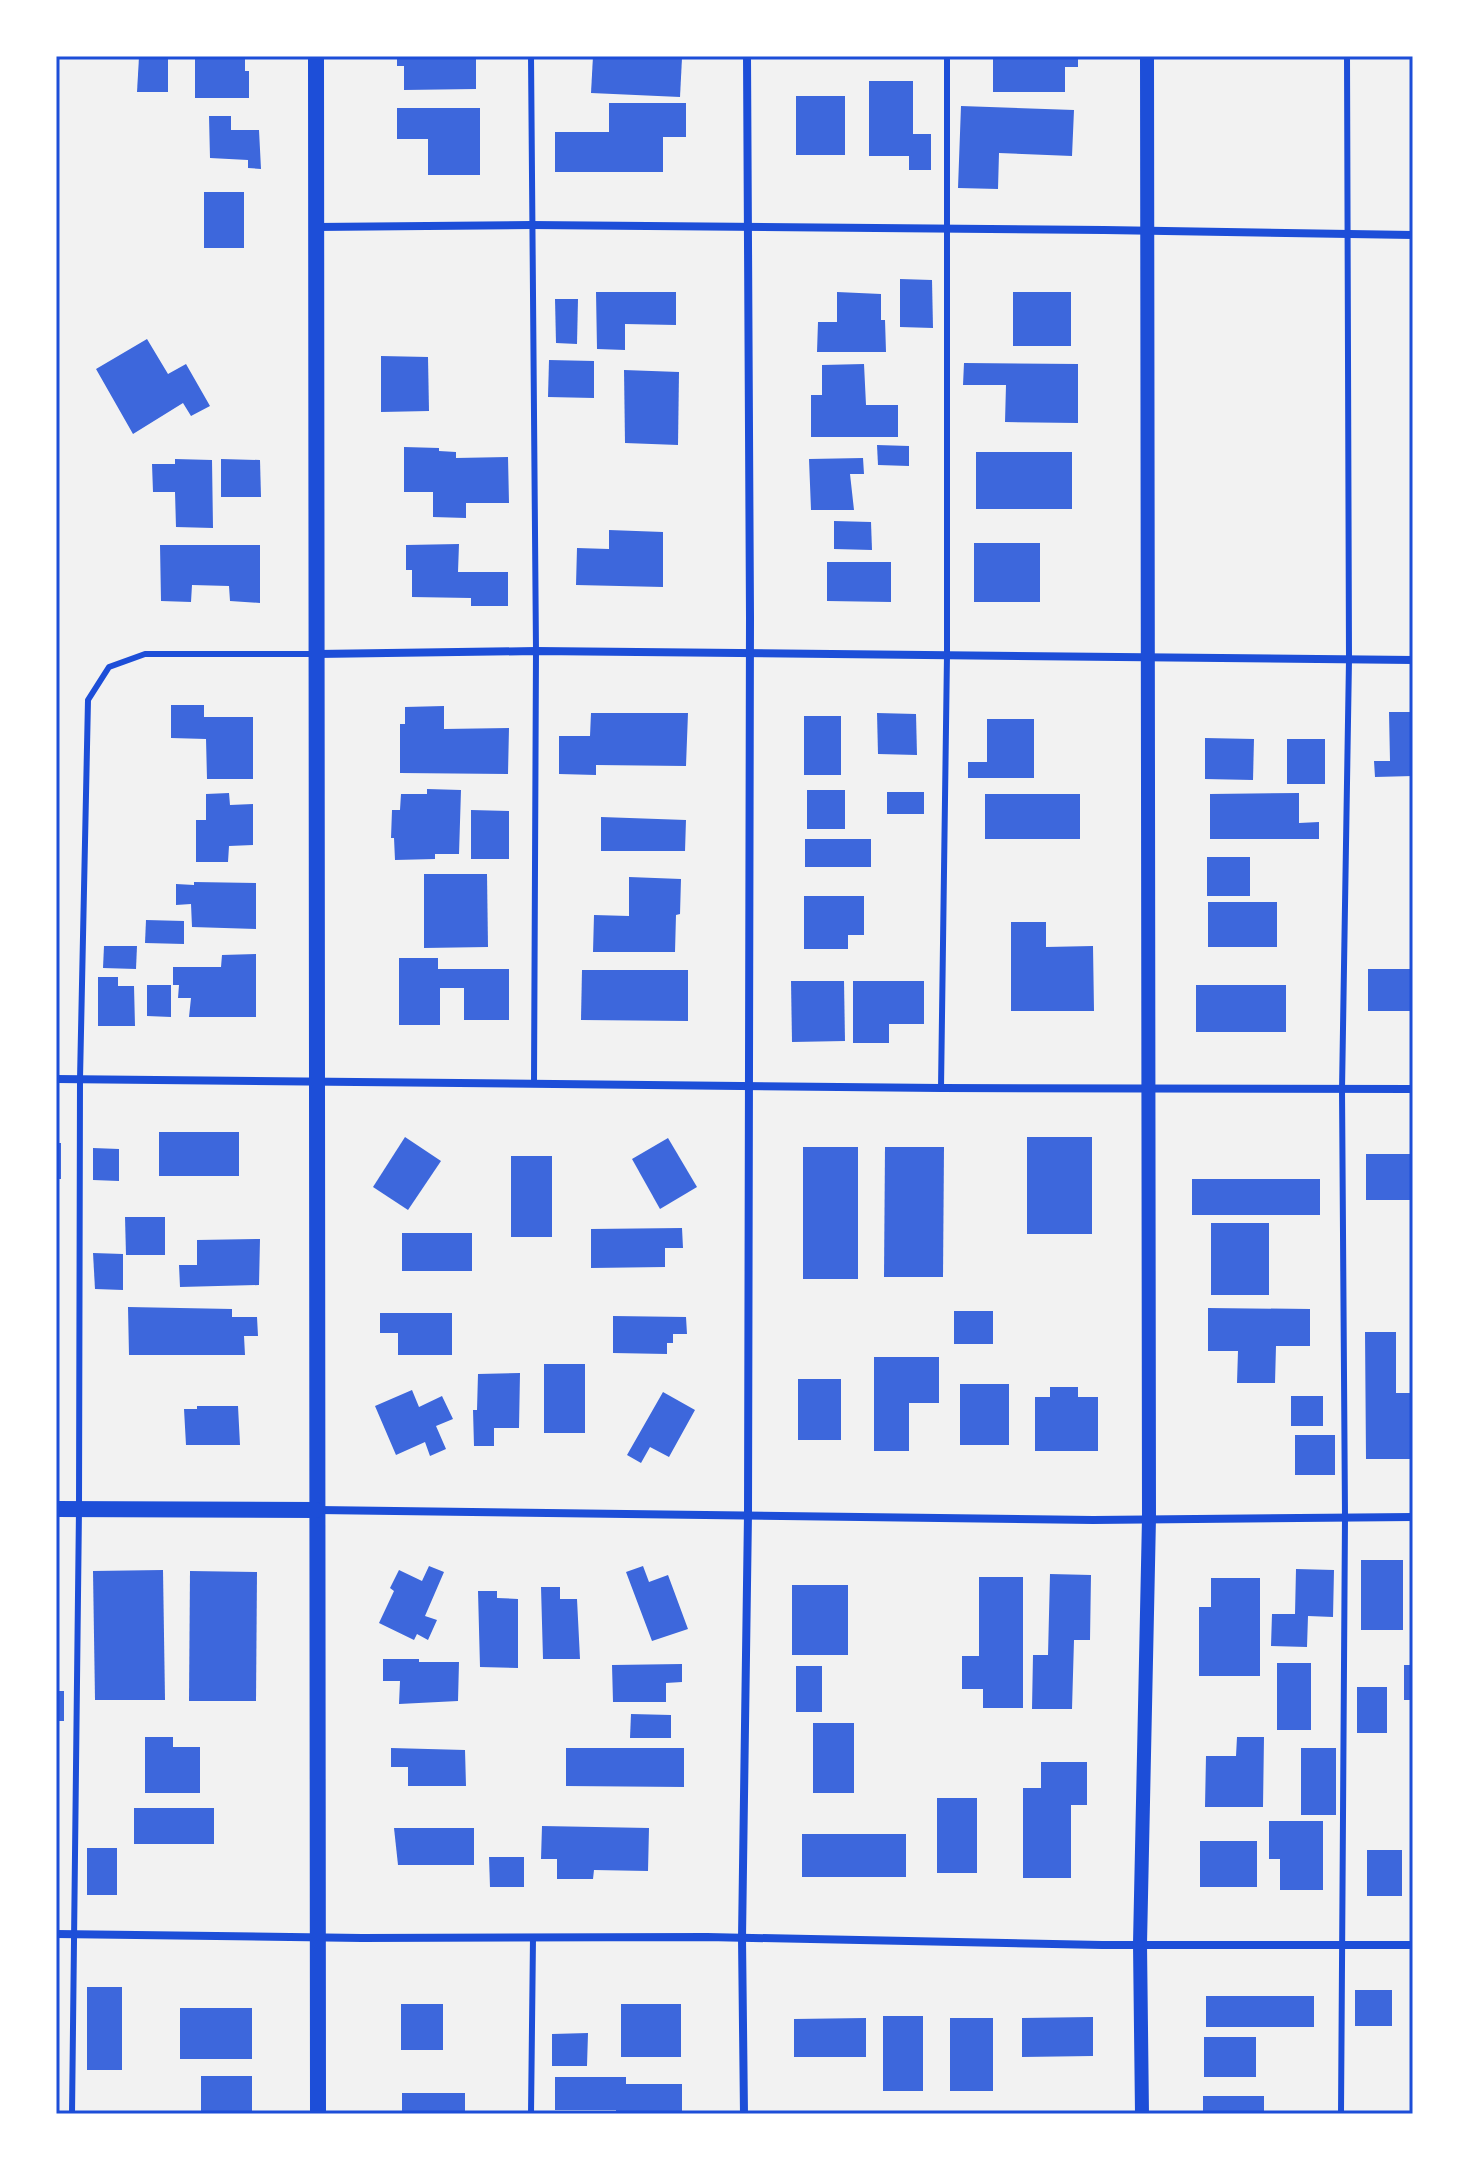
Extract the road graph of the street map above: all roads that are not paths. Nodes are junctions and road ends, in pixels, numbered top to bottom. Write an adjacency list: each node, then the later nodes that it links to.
1 (316, 56): 8 (main road)
2 (531, 56): 7 (lane)
3 (747, 56): 9 (street)
4 (947, 56): 10 (lane)
5 (1147, 56): 11 (street)
6 (1347, 56): 12 (lane)
7 (531, 225): 8 (street); 9 (street); 14 (lane)
8 (316, 227): 16 (main road)
9 (747, 228): 10 (street); 15 (street)
10 (948, 229): 11 (street); 17 (lane)
11 (1146, 230): 12 (street); 18 (street)
12 (1347, 234): 13 (street); 19 (lane)
13 (1413, 235)
14 (536, 651): 15 (street); 16 (street); 24 (lane)
15 (748, 653): 17 (street); 25 (street)
16 (317, 654): 22 (lane); 23 (main road)
17 (947, 655): 18 (street); 26 (lane)
18 (1150, 658): 19 (street); 27 (street)
19 (1349, 660): 20 (street); 29 (lane)
20 (1413, 660)
21 (56, 1079): 22 (street)
22 (80, 1079): 23 (street); 31 (lane)
23 (316, 1082): 24 (street); 32 (main road)
24 (534, 1083): 25 (street)
25 (748, 1087): 26 (street); 33 (street)
26 (941, 1088): 27 (street)
27 (1148, 1088): 29 (street); 36 (street)
28 (1413, 1089): 29 (street)
29 (1342, 1090): 34 (lane)
30 (56, 1509): 31 (main road)
31 (79, 1509): 32 (main road); 38 (lane)
32 (316, 1510): 33 (street); 39 (main road)
33 (748, 1514): 36 (street); 41 (street)
34 (1345, 1517): 35 (street); 36 (street); 43 (lane)
35 (1413, 1517)
36 (1149, 1518): 42 (street)
37 (56, 1934): 38 (street)
38 (72, 1935): 39 (street); 45 (lane)
39 (318, 1938): 40 (street); 46 (main road)
40 (533, 1938): 41 (street); 47 (lane)
41 (742, 1938): 42 (street); 48 (street)
42 (1140, 1944): 43 (street); 49 (street)
43 (1343, 1944): 44 (street); 50 (lane)
44 (1413, 1945)
45 (72, 2114)
46 (318, 2114)
47 (531, 2114)
48 (744, 2114)
49 (1142, 2114)
50 (1341, 2114)

